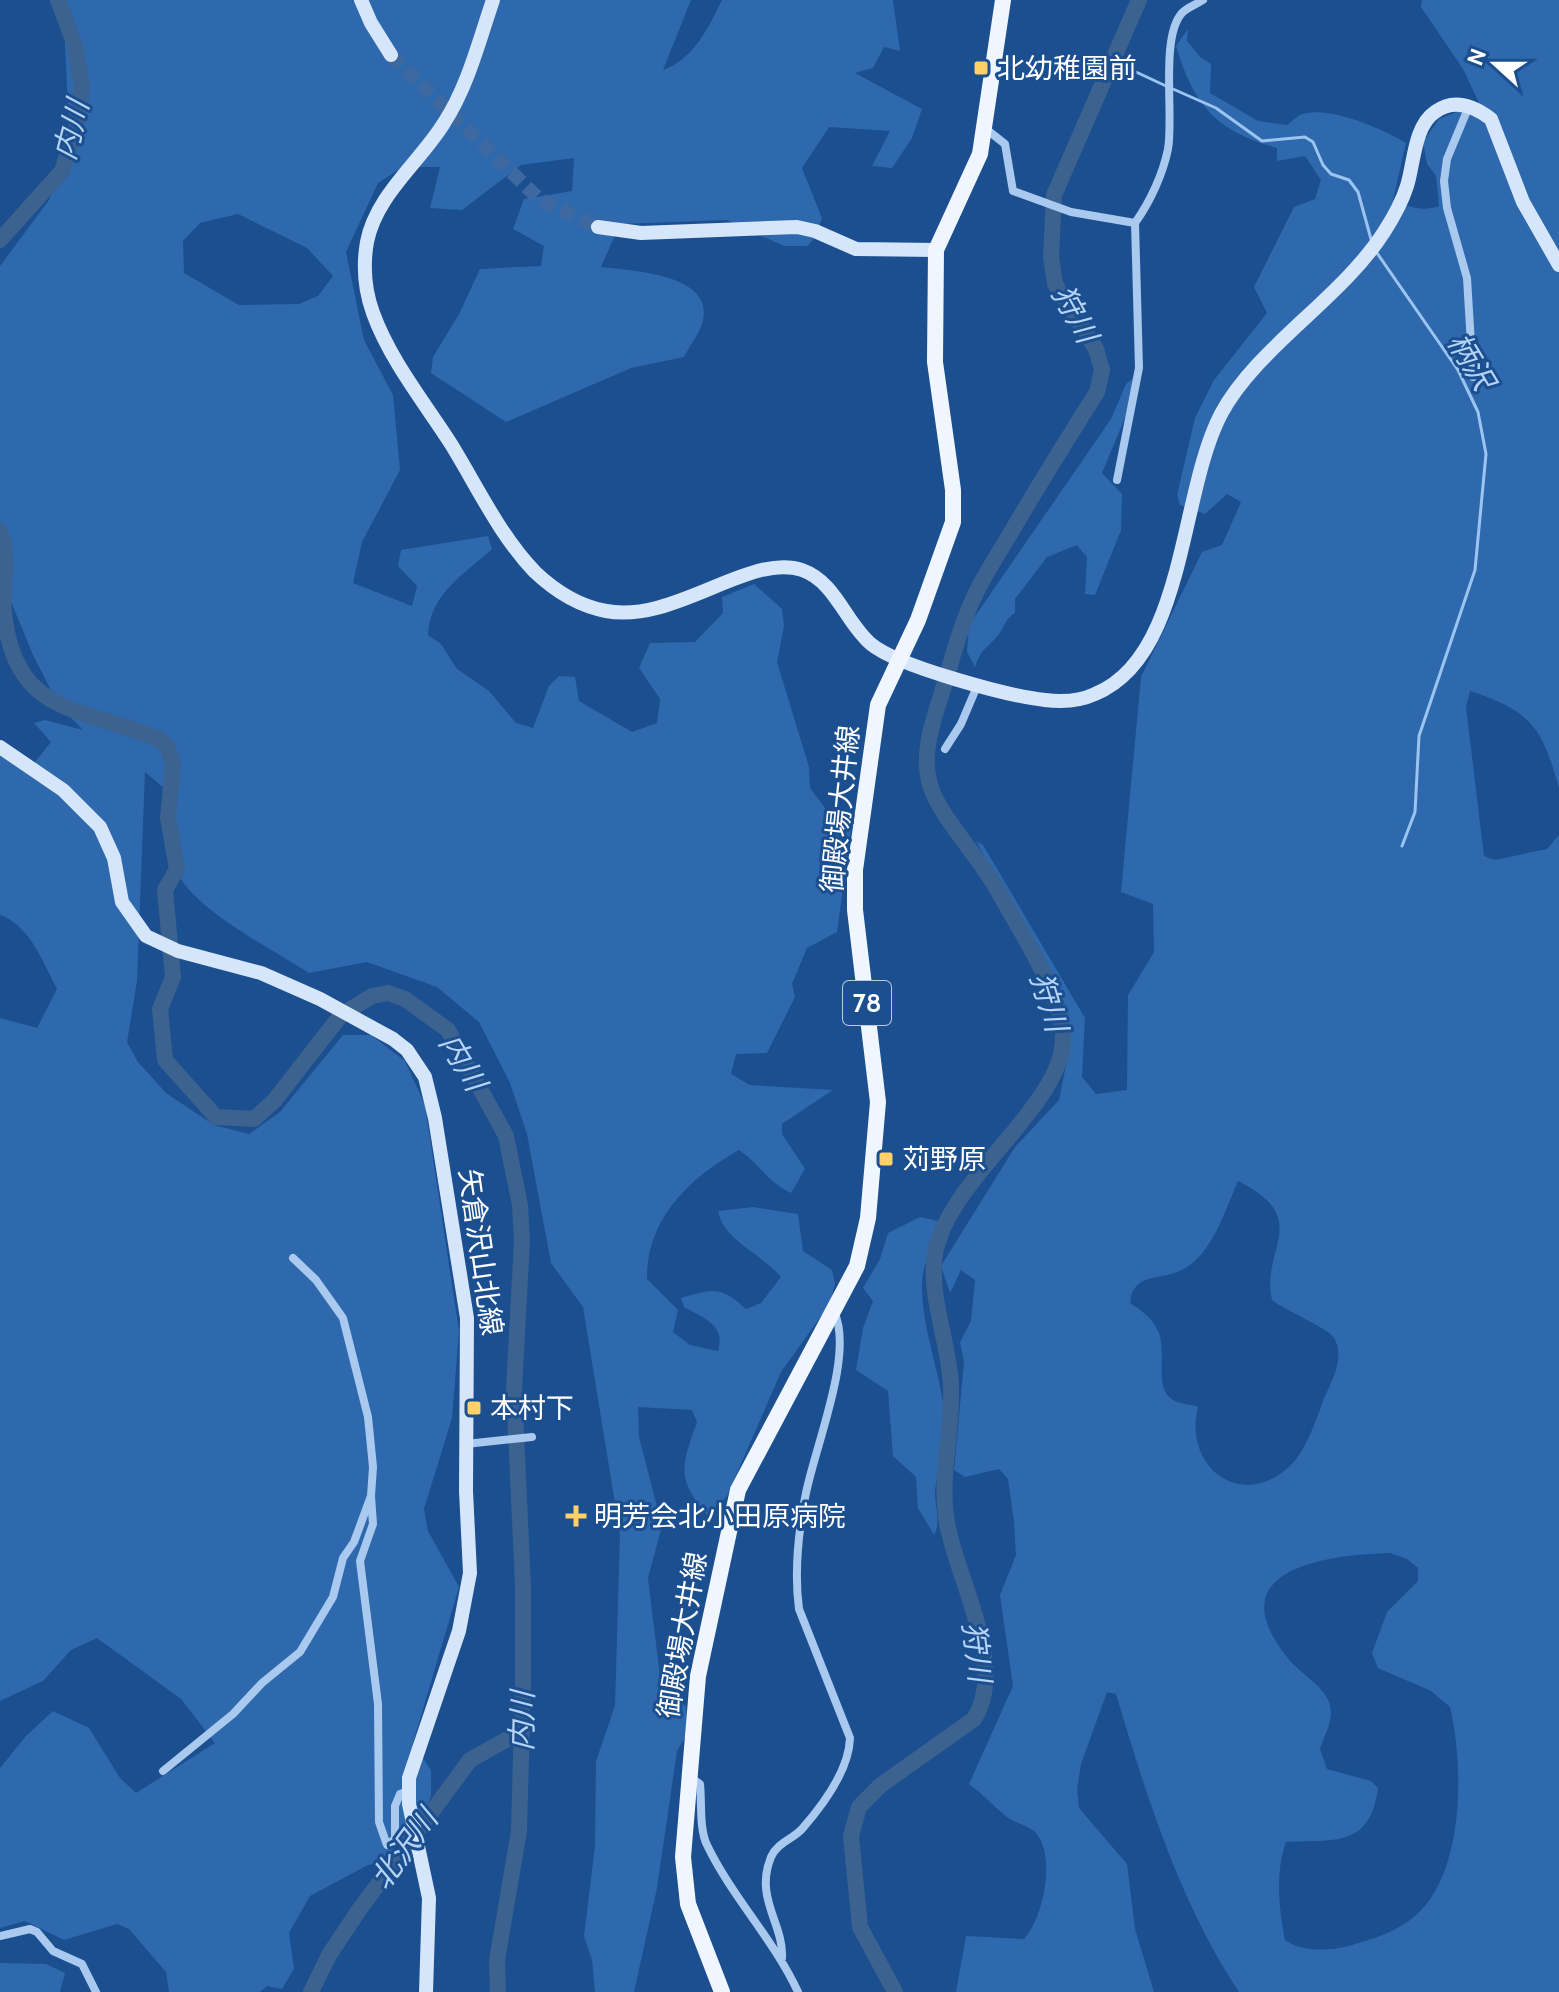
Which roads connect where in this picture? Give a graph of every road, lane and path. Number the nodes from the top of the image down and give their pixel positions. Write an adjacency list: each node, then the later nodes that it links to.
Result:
1 (361, 0): 5 (street)
2 (493, 0): 14 (street)
3 (1203, 0): 8 (street)
4 (1001, 4): 7 (main road, 御殿場大井線 / 78)
5 (391, 55)
6 (1469, 106): 11 (street); 12 (street); 15 (street)
7 (986, 129): 8 (street); 10 (main road, 御殿場大井線 / 78)
8 (1135, 223): 13 (street)
9 (598, 227): 10 (street)
10 (936, 250): 14 (main road, 御殿場大井線 / 78)
11 (1559, 265)
12 (1473, 377)
13 (1117, 480)
14 (906, 661): 15 (street); 19 (main road, 御殿場大井線 / 78)
15 (972, 682): 17 (street)
16 (0, 747): 21 (street, 矢倉沢山北線)
17 (945, 749)
18 (293, 1258): 22 (street)
19 (834, 1311): 24 (main road, 御殿場大井線 / 78); 27 (street)
20 (532, 1437): 21 (street)
21 (466, 1444): 25 (street, 矢倉沢山北線)
22 (371, 1496): 23 (street); 25 (street)
23 (163, 1771)
24 (686, 1776): 27 (street); 30 (main road, 御殿場大井線 / 78)
25 (408, 1798): 29 (street, 矢倉沢山北線)
26 (0, 1936): 28 (street)
27 (782, 1958): 31 (street)
28 (96, 1992)
29 (426, 1992)
30 (722, 1992)
31 (798, 1992)

